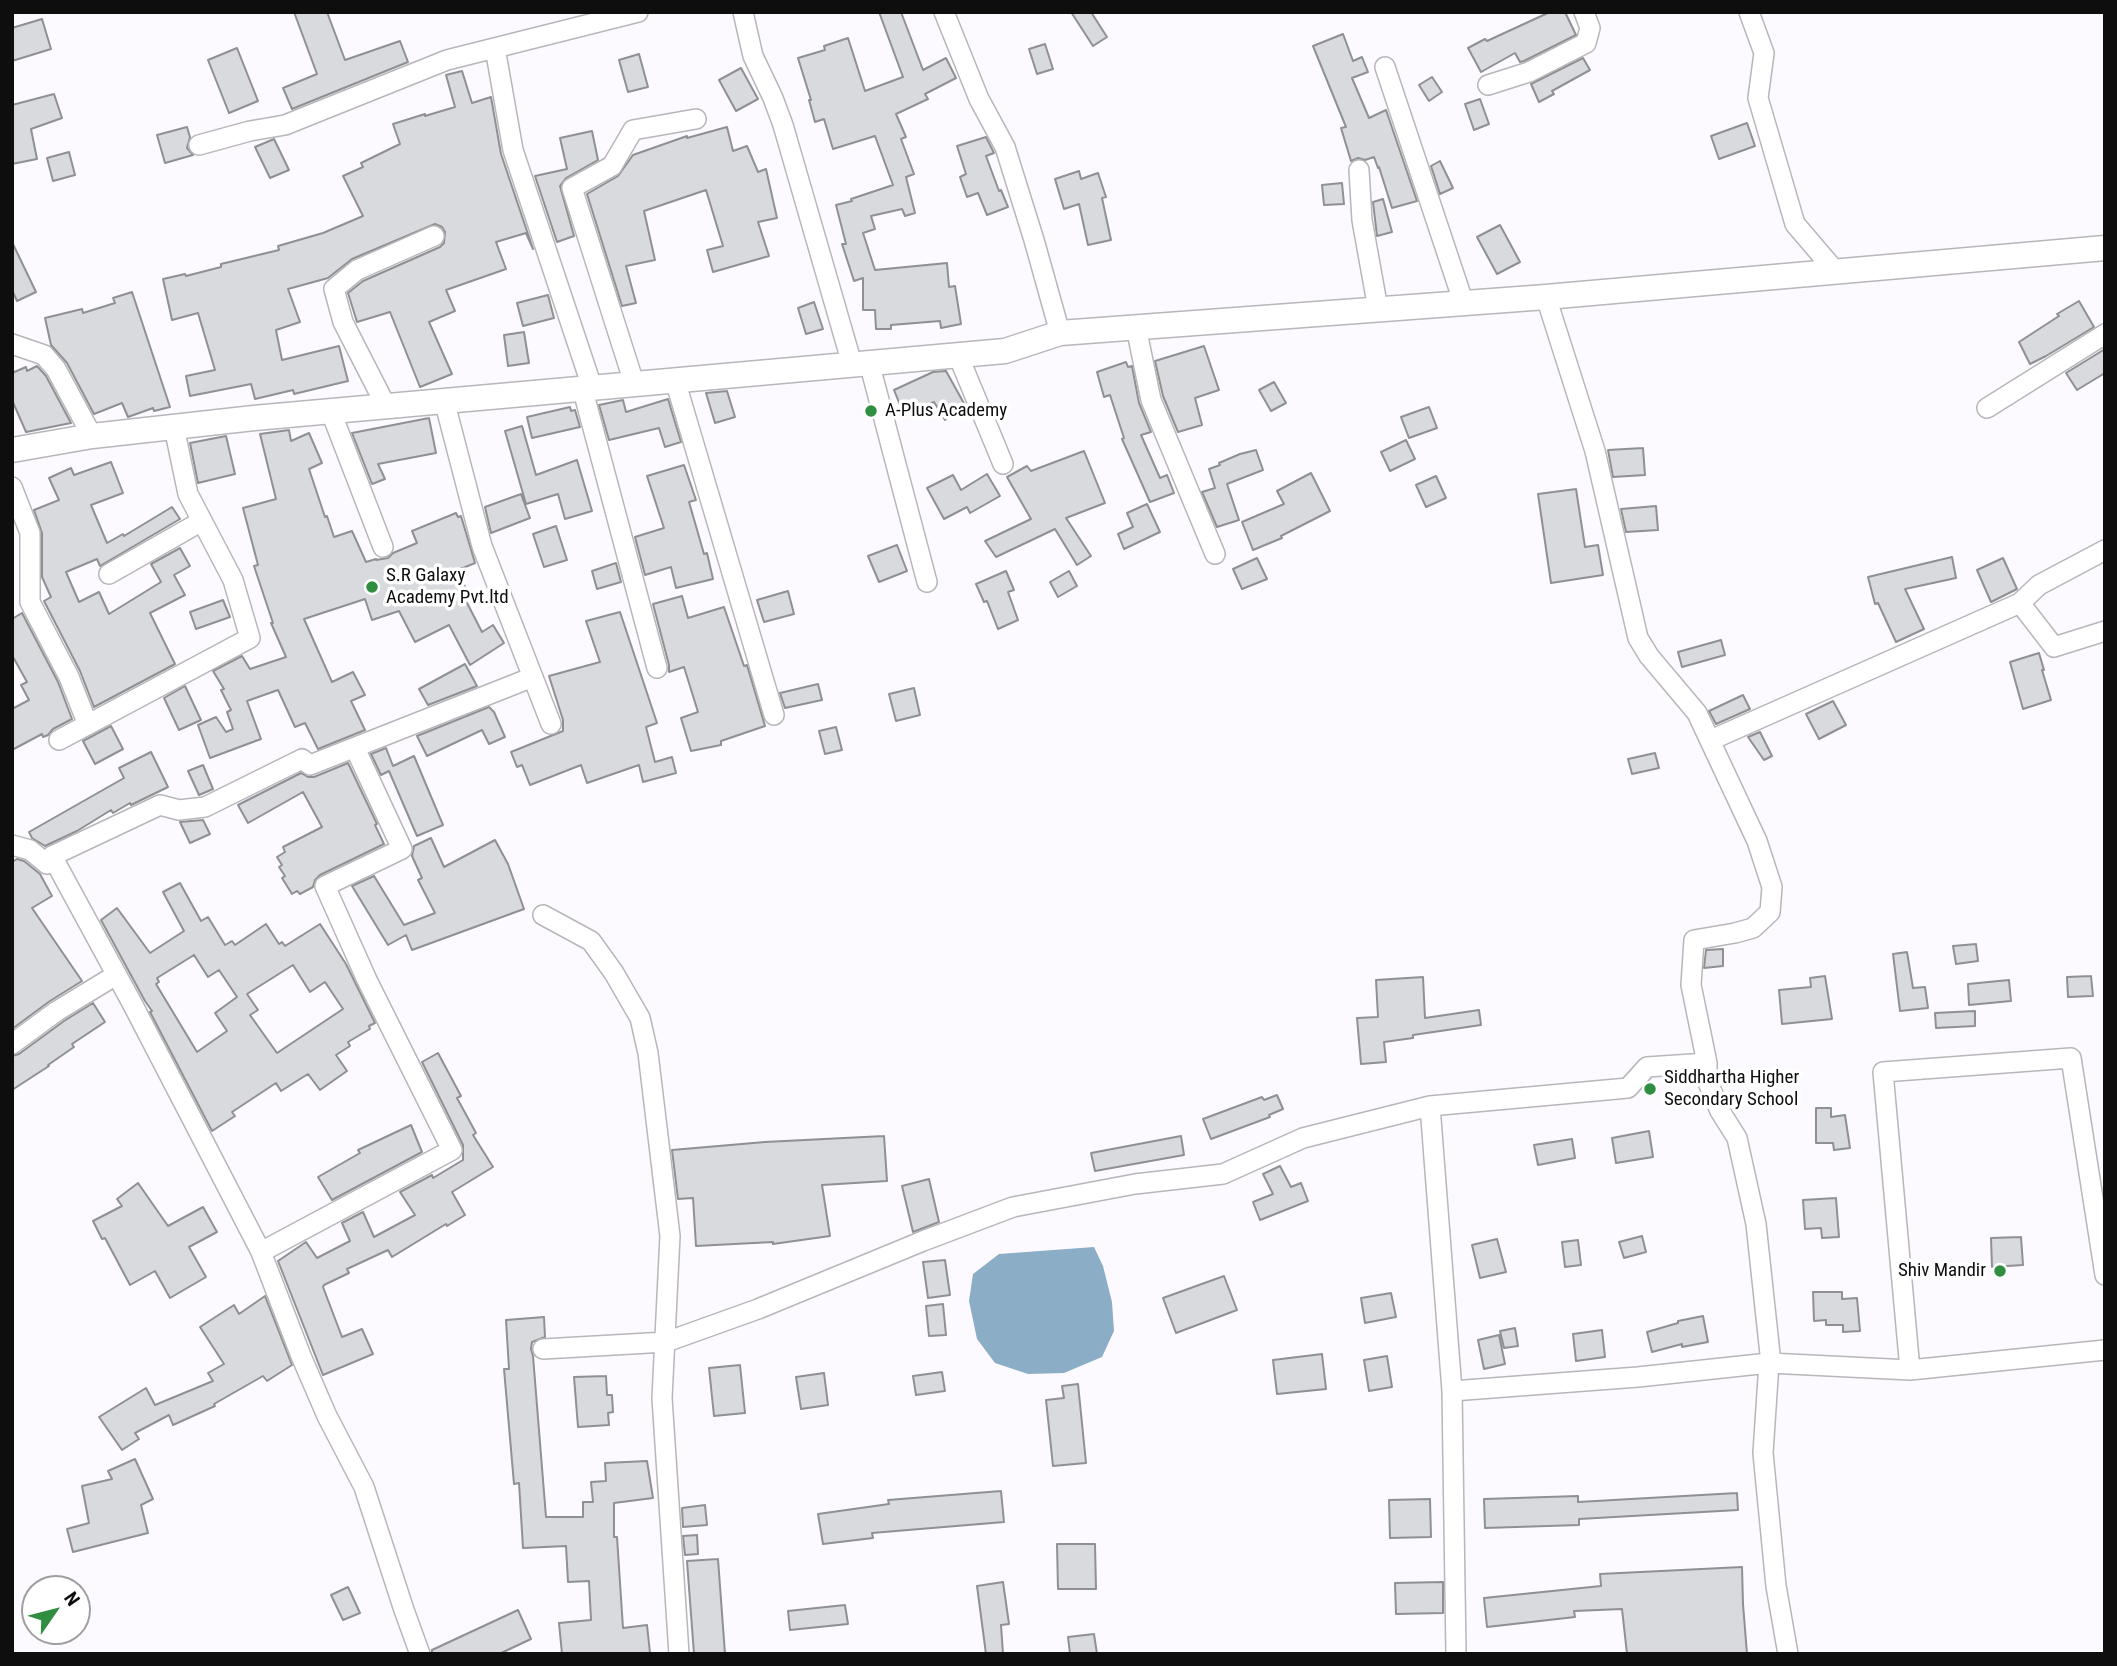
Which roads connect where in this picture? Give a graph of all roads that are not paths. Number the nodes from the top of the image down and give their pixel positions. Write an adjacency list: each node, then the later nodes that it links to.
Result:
1 (638, 12): 6 (street)
2 (743, 12): 23 (street)
3 (944, 12): 19 (street)
4 (1584, 12): 8 (street)
5 (1749, 12): 14 (street)
6 (495, 48): 10 (street); 26 (street)
7 (1385, 67): 16 (street)
8 (1488, 85)
9 (696, 119): 25 (street)
10 (199, 145)
11 (1359, 170): 17 (street)
12 (434, 236): 28 (street)
13 (2105, 248): 14 (street)
14 (1836, 272): 15 (street)
15 (1546, 297): 16 (street); 50 (street)
16 (1464, 304): 17 (street)
17 (1378, 309): 18 (street)
18 (1136, 327): 19 (street); 39 (street)
19 (1060, 333): 22 (street)
20 (2105, 334): 29 (street)
21 (12, 344): 32 (street)
22 (958, 355): 23 (street); 34 (street)
23 (860, 363): 24 (street); 41 (street)
24 (675, 380): 25 (street); 46 (street)
25 (634, 383): 26 (street)
26 (587, 387): 27 (street); 44 (street)
27 (444, 401): 28 (street); 45 (street)
28 (386, 406): 30 (street)
29 (1987, 408)
30 (331, 412): 31 (street); 37 (street)
31 (174, 427): 32 (street); 36 (street)
32 (92, 436): 33 (street)
33 (12, 450)
34 (1003, 464)
35 (12, 487): 48 (street)
36 (202, 521): 40 (street); 48 (street)
37 (383, 547)
38 (2105, 550): 42 (street)
39 (1215, 554)
40 (109, 574)
41 (927, 582)
42 (2020, 603): 43 (street); 50 (street)
43 (2105, 631)
44 (657, 668)
45 (533, 677): 47 (street); 51 (street)
46 (774, 715)
47 (551, 724)
48 (88, 725): 49 (street)
49 (59, 740)
50 (1710, 740): 57 (street)
51 (355, 748): 53 (street); 59 (street)
52 (12, 845): 53 (street)
53 (52, 856): 55 (street)
54 (543, 915): 61 (street)
55 (116, 975): 56 (street); 59 (street)
56 (12, 1044)
57 (1706, 1063): 58 (street); 64 (street)
58 (1430, 1107): 61 (street); 66 (street)
59 (261, 1252): 67 (street)
60 (2105, 1275): 65 (street)
61 (666, 1342): 62 (street); 68 (street)
62 (544, 1349)
63 (2105, 1350): 65 (street)
64 (1769, 1363): 65 (street); 66 (street); 70 (street)
65 (1910, 1370)
66 (1452, 1391): 69 (street)
67 (420, 1654)
68 (679, 1654)
69 (1456, 1654)
70 (1788, 1654)

